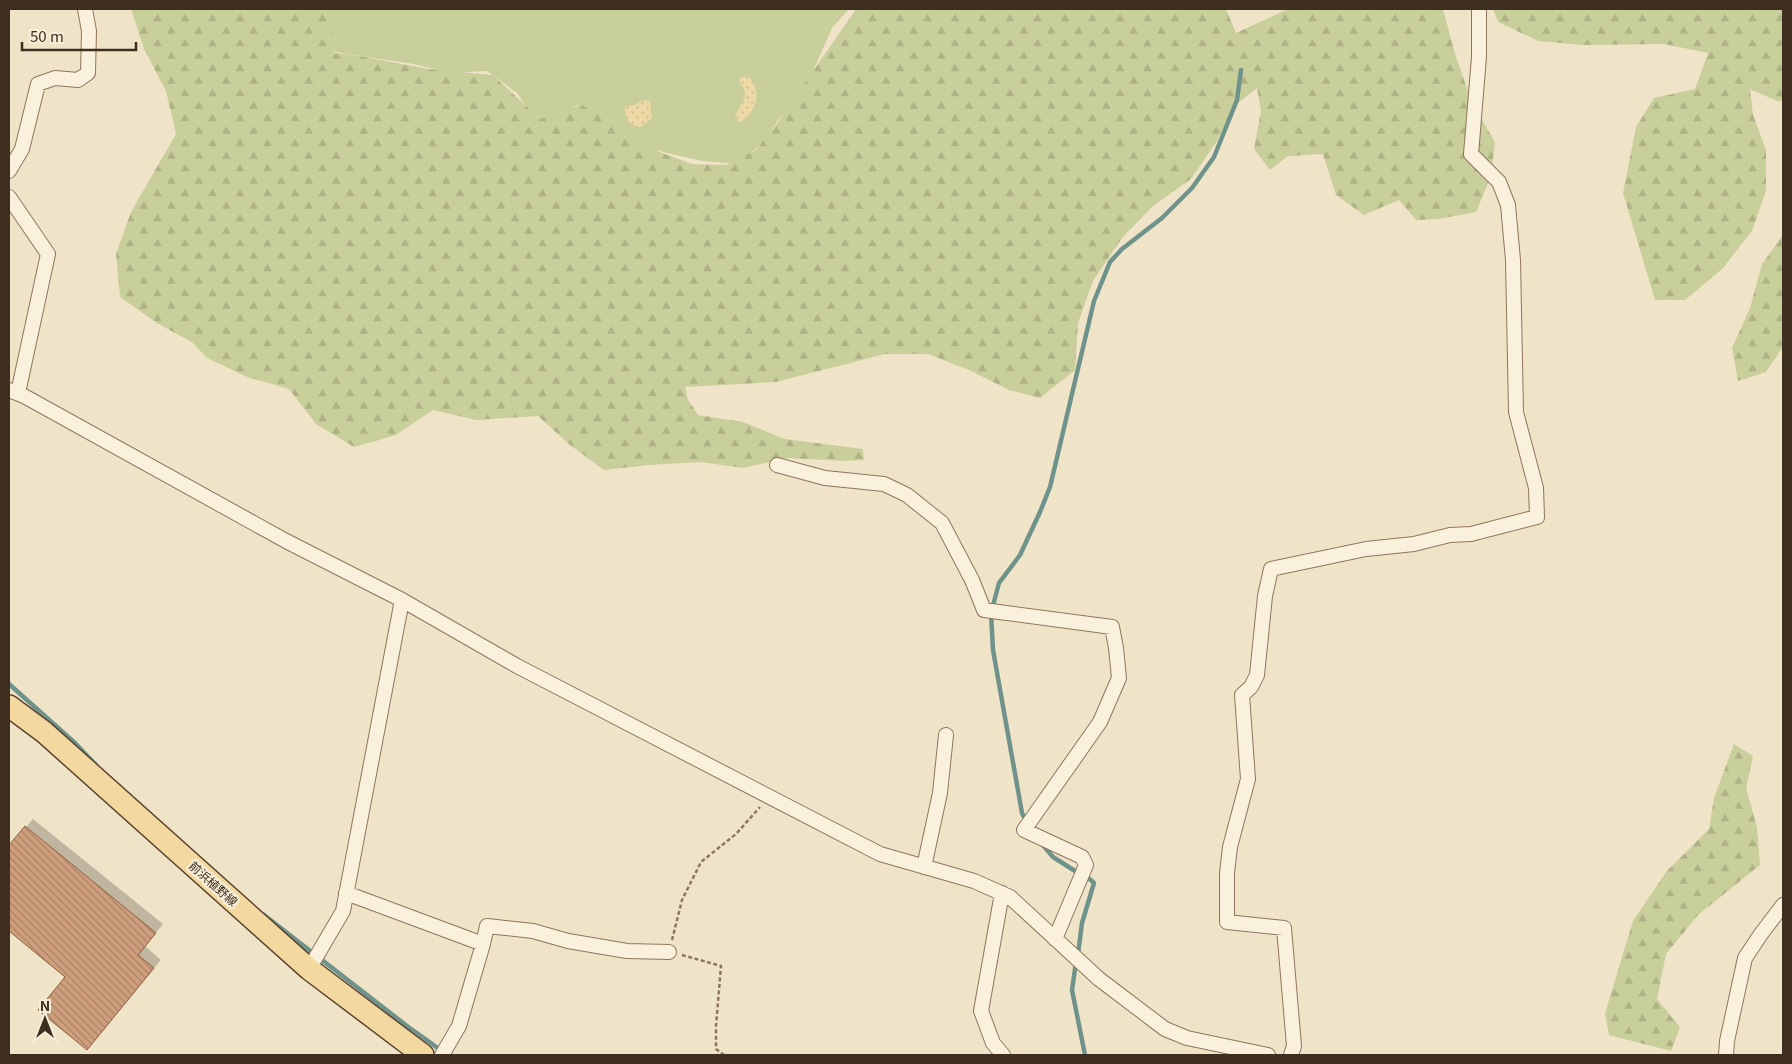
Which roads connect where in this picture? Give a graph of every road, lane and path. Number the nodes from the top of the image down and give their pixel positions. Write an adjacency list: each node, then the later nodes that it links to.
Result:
1 (85, 9): 3 (street)
2 (1480, 9): 24 (street)
3 (9, 169)
4 (9, 198): 5 (street)
5 (13, 392): 7 (street)
6 (777, 465): 15 (street)
7 (402, 600): 10 (street); 12 (street)
8 (9, 706): 18 (main road, 前浜植野線)
9 (946, 735): 11 (street)
10 (770, 797): 11 (street); 17 (path)
11 (924, 867): 13 (street)
12 (346, 893): 16 (street); 18 (street)
13 (1002, 893): 15 (street); 22 (street)
14 (1783, 905): 25 (street)
15 (1055, 939): 23 (street)
16 (483, 944): 17 (street); 20 (street)
17 (669, 952): 21 (path)
18 (309, 969): 19 (main road, 前浜植野線)
19 (423, 1055)
20 (442, 1055)
21 (724, 1055)
22 (1003, 1055)
23 (1268, 1055)
24 (1291, 1055)
25 (1726, 1055)

